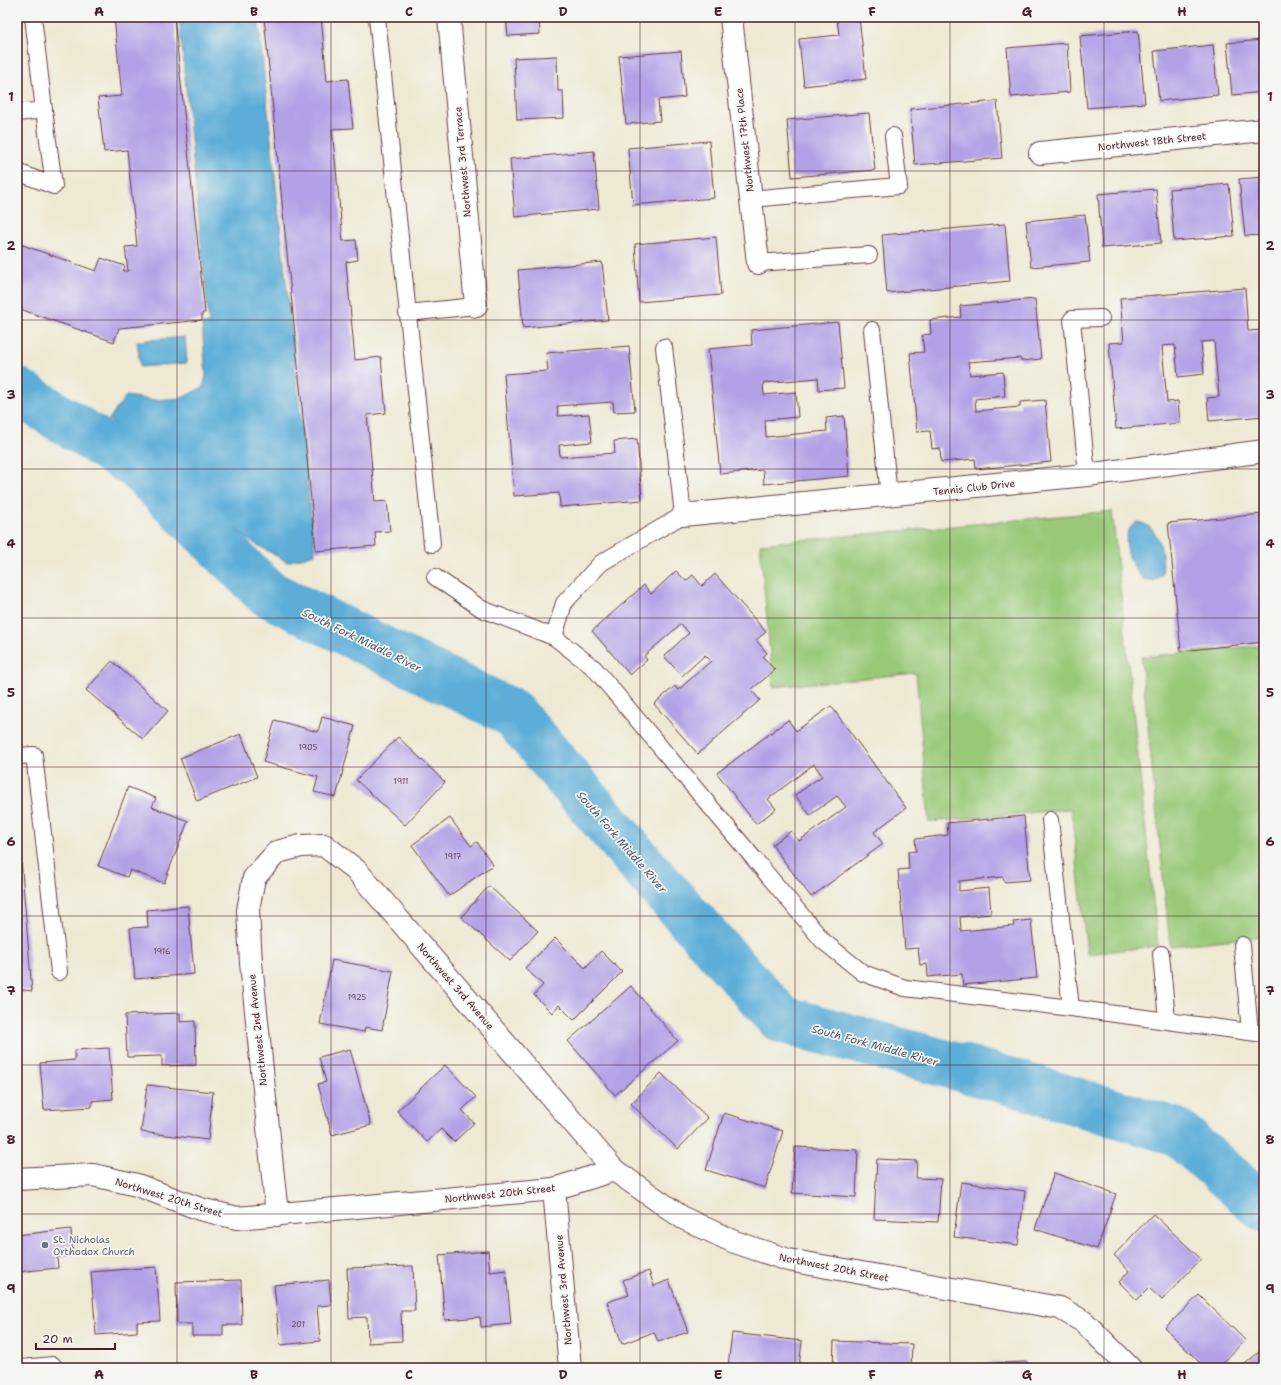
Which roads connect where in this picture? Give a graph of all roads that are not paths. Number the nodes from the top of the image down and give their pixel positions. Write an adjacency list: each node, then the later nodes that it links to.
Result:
1 (33, 17): 5 (lane)
2 (377, 17): 15 (lane)
3 (449, 17): 14 (street, Northwest 3rd Terrace)
4 (731, 17): 11 (street, Northwest 17th Place)
5 (44, 110): 6 (lane); 10 (lane)
6 (17, 113)
7 (1264, 130): 9 (street, Northwest 18th Street)
8 (894, 136): 11 (lane)
9 (1040, 153)
10 (17, 172)
11 (750, 199): 13 (street, Northwest 17th Place)
12 (869, 255): 13 (lane)
13 (758, 263)
14 (476, 306): 15 (lane)
15 (407, 313): 23 (lane)
16 (1101, 318): 20 (lane)
17 (872, 330): 21 (lane)
18 (664, 347): 22 (lane)
19 (1264, 452): 20 (street, Tennis Club Drive)
20 (1087, 475): 21 (street, Tennis Club Drive)
21 (889, 496): 22 (street, Tennis Club Drive)
22 (682, 515): 25 (lane)
23 (432, 544)
24 (435, 577): 25 (lane)
25 (554, 637): 32 (lane)
26 (17, 756): 31 (lane)
27 (1050, 820): 32 (lane)
28 (277, 852): 35 (street, Northwest 3rd Avenue); 38 (street, Northwest 2nd Avenue)
29 (1242, 945): 34 (lane)
30 (1161, 954): 33 (lane)
31 (59, 972)
32 (1071, 1008): 33 (lane)
33 (1167, 1020): 34 (lane)
34 (1257, 1033)
35 (614, 1170): 37 (street, Northwest 20th Street); 42 (street, Northwest 20th Street)
36 (17, 1179): 38 (street, Northwest 20th Street)
37 (554, 1189): 38 (street, Northwest 20th Street); 41 (street, Northwest 3rd Avenue)
38 (277, 1216)
39 (53, 1365): 40 (lane)
40 (22, 1368)
41 (570, 1368)
42 (1130, 1368)

